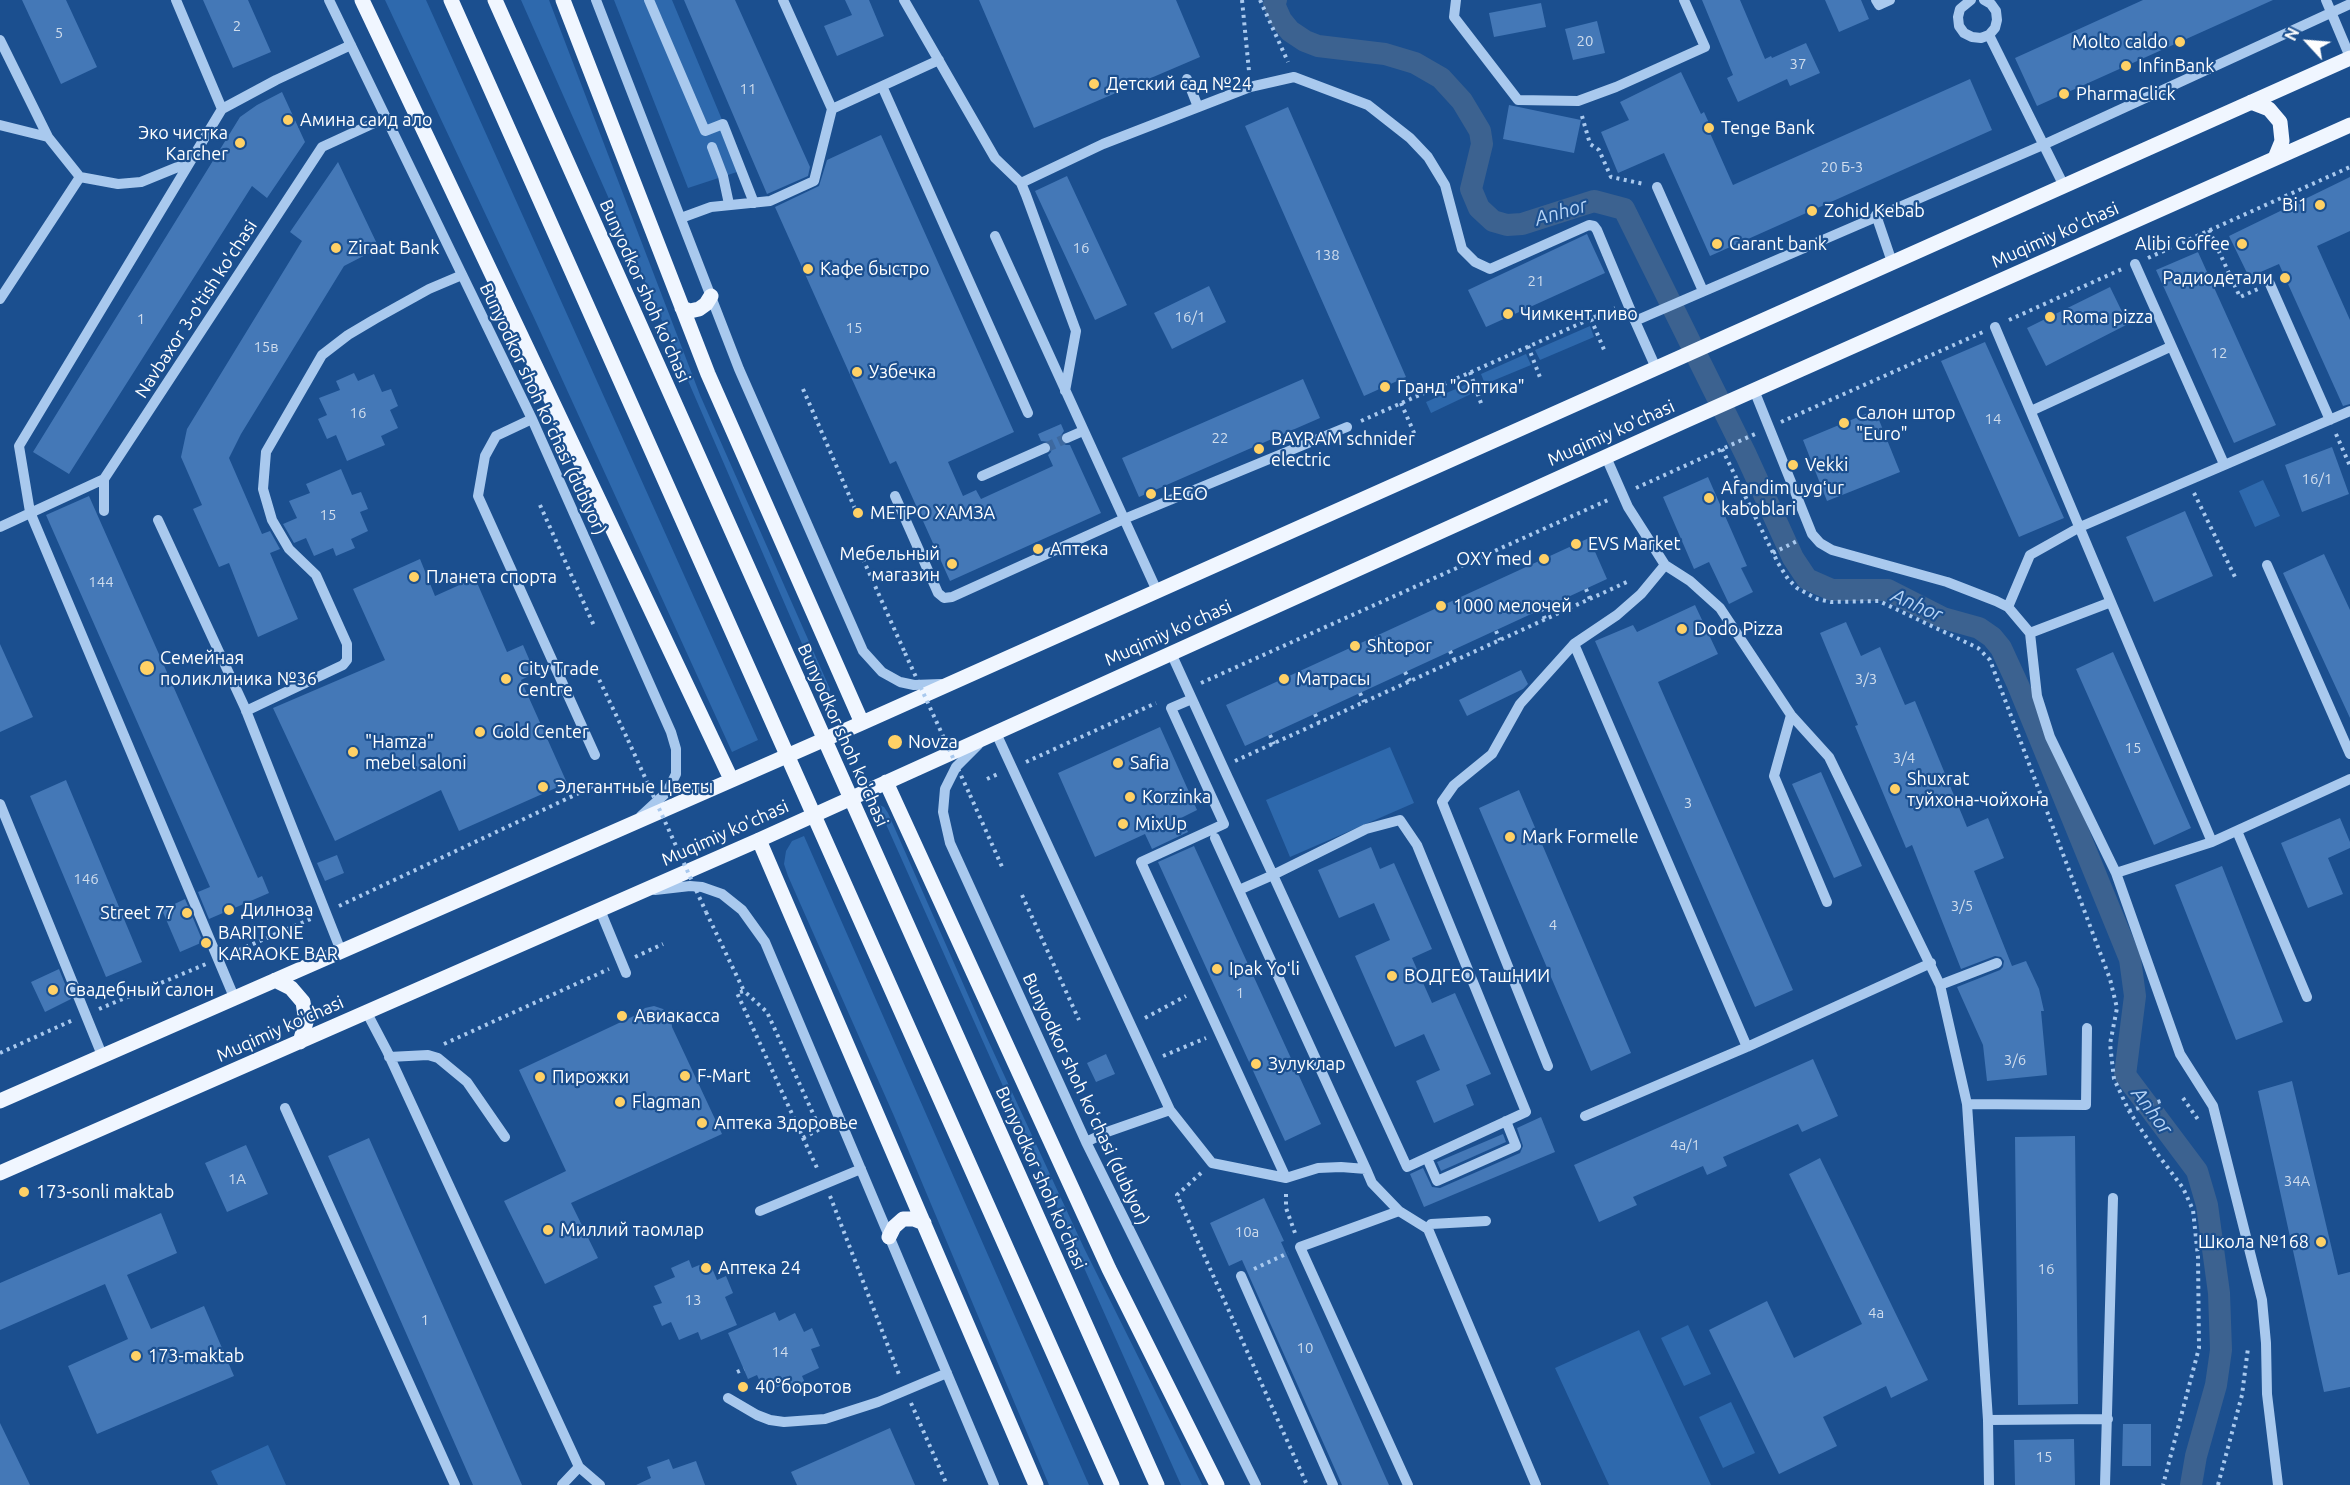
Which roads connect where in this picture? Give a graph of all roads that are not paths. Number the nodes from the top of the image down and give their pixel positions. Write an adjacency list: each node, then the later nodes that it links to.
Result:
1 (176, 0): 29 (street)
2 (329, 0): 22 (street, Bunyodkor shoh koʻchasi (dublyor))
3 (362, 0): 98 (main road)
4 (451, 0): 159 (main road, bridge)
5 (495, 0): 160 (main road, Bunyodkor shoh ko'chasi, bridge)
6 (563, 0): 55 (main road)
7 (596, 0): 46 (street)
8 (649, 0): 43 (street)
9 (783, 0): 30 (street)
10 (904, 0): 24 (street)
11 (1456, 0): 12 (street)
12 (1684, 0)
13 (1876, 0): 14 (street)
14 (1890, 0)
15 (1984, 0): 20 (street)
16 (2326, 0): 19 (street)
17 (1967, 1): 20 (street)
18 (2350, 4): 19 (street)
19 (2331, 12): 23 (street); 35 (street)
20 (1989, 35): 35 (street)
21 (0, 40): 34 (street)
22 (351, 45): 29 (street); 31 (street, Bunyodkor shoh koʻchasi (dublyor))
23 (2350, 58): 27 (main road)
24 (939, 60): 26 (street); 40 (street)
25 (1187, 79): 28 (street)
26 (882, 86): 30 (street); 64 (street)
27 (2251, 102): 37 (main road); 41 (main road)
28 (1198, 107): 40 (street); 56 (street)
29 (222, 109): 38 (street)
30 (832, 109): 43 (street)
31 (385, 118): 50 (street, Bunyodkor shoh koʻchasi (dublyor)); 74 (street, Navbaxor 3-o'tish ko'chasi)
32 (0, 125): 34 (street)
33 (2350, 125): 37 (main road, Muqimiy ko'chasi)
34 (48, 137): 39 (street)
35 (2043, 145): 41 (street); 45 (street)
36 (712, 147): 44 (street)
37 (2276, 158): 61 (main road, Muqimiy ko'chasi)
38 (190, 162): 39 (street); 77 (street)
39 (80, 177): 54 (street)
40 (1021, 183): 60 (street)
41 (2064, 186): 48 (main road)
42 (1657, 187): 52 (street)
43 (754, 202): 44 (street)
44 (729, 204): 46 (street)
45 (1876, 215): 48 (street); 52 (street)
46 (681, 218): 53 (street)
47 (995, 236): 60 (street)
48 (1892, 262): 59 (main road)
49 (2134, 264): 58 (street)
50 (462, 275): 65 (street, Bunyodkor shoh koʻchasi (dublyor)); 92 (street)
51 (2270, 284): 66 (street)
52 (1700, 292): 56 (street)
53 (711, 296): 55 (main road); 90 (street)
54 (0, 299)
55 (682, 308): 94 (main road)
56 (1638, 320): 59 (street)
57 (1995, 327): 62 (street)
58 (2170, 347): 62 (street); 72 (street)
59 (1658, 367): 84 (main road)
60 (1065, 391): 68 (street)
61 (1748, 393): 71 (main road, Muqimiy ko'chasi); 86 (street)
62 (2031, 411): 81 (street)
63 (2350, 411): 66 (street)
64 (1028, 413)
65 (532, 419): 97 (street); 102 (street, Bunyodkor shoh koʻchasi (dublyor))
66 (2330, 420): 72 (street)
67 (1347, 427): 78 (street)
68 (1083, 431): 69 (street); 78 (street)
69 (1067, 438)
70 (1045, 448): 73 (street)
71 (1606, 456): 82 (street); 89 (main road, Muqimiy ko'chasi)
72 (2224, 464): 81 (street)
73 (982, 476)
74 (104, 479): 76 (street); 77 (street)
75 (895, 496): 78 (street)
76 (104, 511)
77 (30, 512): 80 (street); 119 (street)
78 (1124, 519): 84 (street)
79 (158, 520): 92 (street)
80 (0, 527)
81 (2080, 527): 85 (street); 86 (street)
82 (1665, 565): 88 (street); 93 (street)
83 (2267, 565): 96 (street)
84 (1156, 591): 90 (main road)
85 (2111, 602): 87 (street); 106 (street)
86 (2008, 607): 87 (street)
87 (2030, 633): 107 (street)
88 (1574, 644): 124 (street); 127 (street)
89 (1171, 653): 91 (street); 95 (main road, Muqimiy ko'chasi)
90 (953, 681): 94 (main road)
91 (1190, 694): 108 (street); 140 (street)
92 (246, 711): 113 (street)
93 (1791, 715): 111 (street); 114 (street)
94 (862, 723): 98 (main road)
95 (996, 733): 100 (main road, Muqimiy ko'chasi); 131 (street); 135 (street, Bunyodkor shoh koʻchasi (dublyor))
96 (2350, 754)
97 (595, 755)
98 (732, 779): 102 (main road)
99 (2350, 779): 103 (street)
100 (886, 782): 105 (main road, Muqimiy ko'chasi); 161 (main road)
101 (0, 804): 125 (street)
102 (627, 825): 113 (main road)
103 (2237, 831): 106 (street); 120 (street)
104 (1215, 838): 109 (street)
105 (759, 840): 110 (main road, Muqimiy ko'chasi); 145 (main road)
106 (2212, 842): 107 (street)
107 (2116, 873): 168 (street)
108 (1273, 875): 109 (street); 133 (street); 136 (street)
109 (1239, 890): 138 (street)
110 (632, 896): 112 (main road, Muqimiy ko'chasi); 137 (street)
111 (1827, 902)
112 (600, 910): 116 (street); 121 (main road, Muqimiy ko'chasi)
113 (340, 951): 117 (main road)
114 (1931, 963): 118 (street); 124 (street)
115 (1997, 963): 118 (street)
116 (624, 968)
117 (275, 980): 119 (main road); 123 (main road)
118 (1940, 985): 129 (street)
119 (234, 997): 125 (main road)
120 (2307, 997)
121 (366, 1013): 123 (main road, Muqimiy ko'chasi); 126 (street)
122 (2087, 1028): 129 (street)
123 (300, 1042): 139 (main road, Muqimiy ko'chasi)
124 (1747, 1047): 132 (street)
125 (102, 1055): 128 (main road)
126 (389, 1057): 134 (street); 153 (street)
127 (1548, 1066)
128 (0, 1101)
129 (1966, 1104): 152 (street)
130 (285, 1108): 154 (street)
131 (1170, 1110): 135 (street); 140 (street)
132 (1585, 1116)
133 (1506, 1121): 136 (street); 136 (street)
134 (505, 1137)
135 (1086, 1142): 162 (street, Bunyodkor shoh koʻchasi (dublyor))
136 (1427, 1158)
137 (861, 1169): 142 (street); 147 (street)
138 (1366, 1169): 140 (street); 143 (street)
139 (0, 1173)
140 (1286, 1178)
141 (2113, 1198): 151 (street)
142 (760, 1211)
143 (1399, 1211): 146 (street); 164 (street)
144 (1486, 1221): 146 (street)
145 (924, 1223): 147 (main road); 158 (main road)
146 (1428, 1229): 165 (street)
147 (889, 1237): 149 (street)
148 (1241, 1276): 163 (street)
149 (947, 1373): 150 (street); 157 (street)
150 (728, 1398)
151 (2108, 1419): 152 (street); 167 (street)
152 (1988, 1420): 166 (street)
153 (579, 1467): 155 (street); 156 (street)
154 (455, 1485)
155 (562, 1485)
156 (600, 1485)
157 (994, 1485)
158 (1036, 1485)
159 (1112, 1485)
160 (1157, 1485)
161 (1217, 1485)
162 (1256, 1485)
163 (1333, 1485)
164 (1408, 1485)
165 (1536, 1485)
166 (1989, 1485)
167 (2105, 1485)
168 (2278, 1485)

